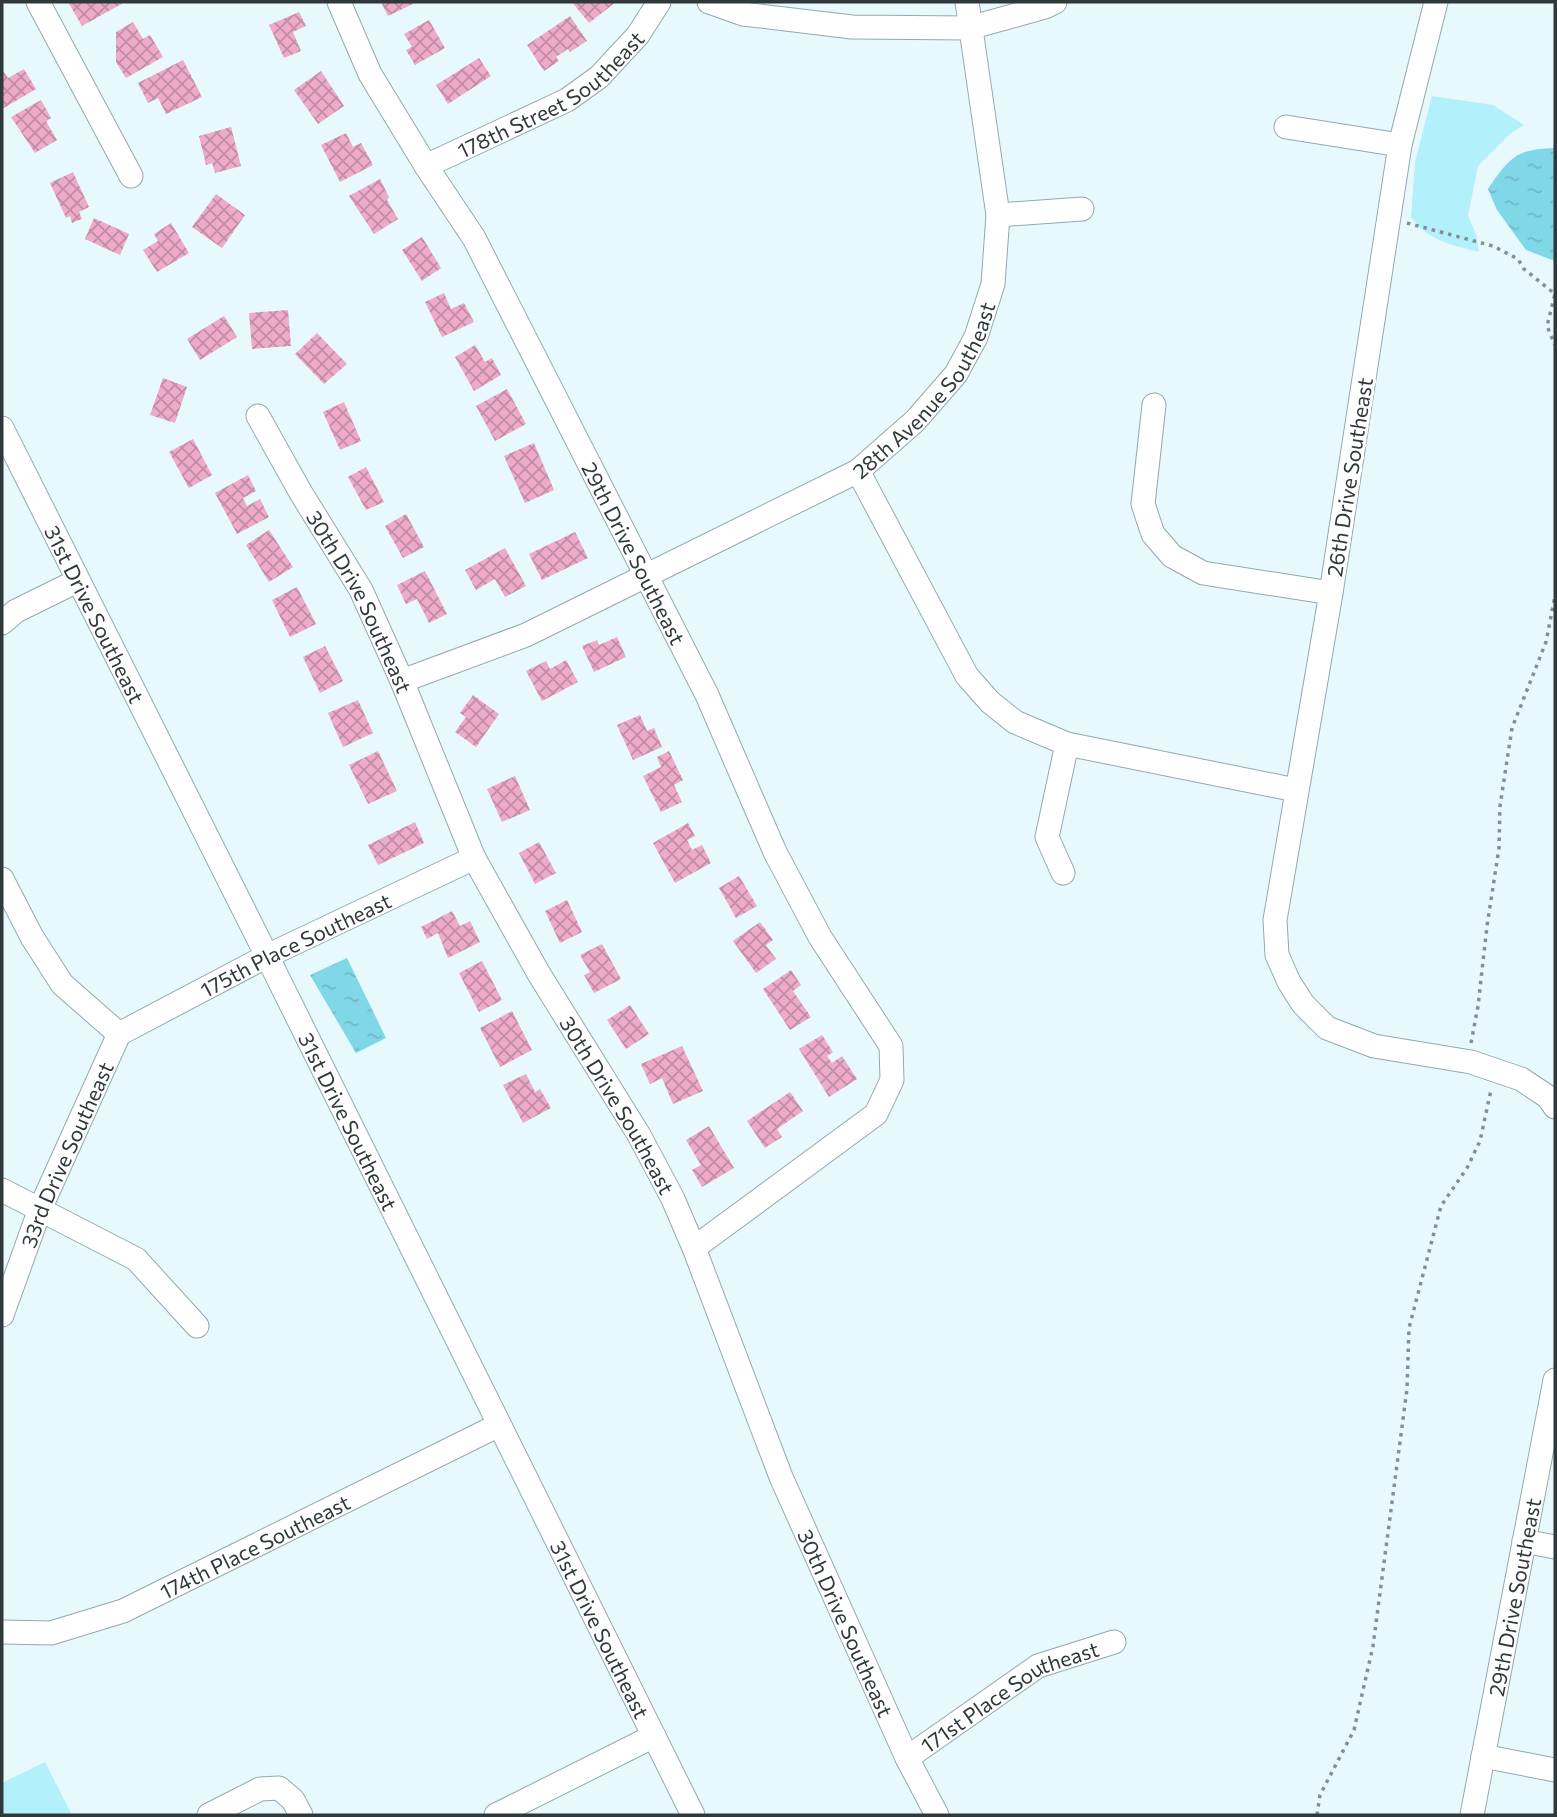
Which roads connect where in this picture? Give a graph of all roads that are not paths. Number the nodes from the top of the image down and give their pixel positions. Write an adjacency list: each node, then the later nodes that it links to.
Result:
1 (38, 2): 12 (street)
2 (339, 2): 11 (street, 29th Drive Southeast)
3 (659, 2): 11 (street, 178th Street Southeast)
4 (709, 2): 8 (street)
5 (967, 2): 8 (street, 28th Avenue Southeast)
6 (1055, 2): 8 (street)
7 (1436, 2): 10 (street, 26th Drive Southeast)
8 (970, 28): 14 (street, 28th Avenue Southeast)
9 (1286, 127): 10 (street)
10 (1400, 145): 21 (street, 26th Drive Southeast)
11 (426, 166): 19 (street, 29th Drive Southeast)
12 (131, 176)
13 (1082, 209): 14 (street)
14 (998, 215): 18 (street, 28th Avenue Southeast)
15 (1154, 405): 21 (street)
16 (258, 416): 23 (street, 30th Drive Southeast)
17 (2, 428): 20 (street, 31st Drive Southeast)
18 (858, 471): 19 (street); 24 (street, 28th Avenue Southeast)
19 (646, 575): 23 (street); 34 (street, 29th Drive Southeast)
20 (77, 581): 22 (street); 29 (street, 31st Drive Southeast)
21 (1331, 593): 25 (street, 26th Drive Southeast)
22 (2, 623)
23 (402, 681): 26 (street, 30th Drive Southeast)
24 (1067, 744): 25 (street, 28th Avenue Southeast); 27 (street)
25 (1296, 790): 31 (street, 26th Drive Southeast)
26 (474, 858): 29 (street, 175th Place Southeast); 34 (street, 30th Drive Southeast)
27 (1063, 873)
28 (2, 879): 30 (street)
29 (267, 956): 30 (street, 175th Place Southeast); 38 (street, 31st Drive Southeast)
30 (119, 1034): 33 (street, 33rd Drive Southeast)
31 (1555, 1107)
32 (2, 1190): 33 (street)
33 (40, 1209): 35 (street, 33rd Drive Southeast); 36 (street)
34 (694, 1248): 45 (street, 30th Drive Southeast)
35 (2, 1315)
36 (197, 1326)
37 (1555, 1380): 39 (street, 29th Drive Southeast)
38 (499, 1425): 41 (street, 174th Place Southeast); 43 (street, 31st Drive Southeast)
39 (1524, 1541): 40 (street); 44 (street, 29th Drive Southeast)
40 (1555, 1547)
41 (2, 1632)
42 (1114, 1642): 45 (street, 171st Place Southeast)
43 (654, 1736): 49 (street); 50 (street, 31st Drive Southeast)
44 (1483, 1756): 46 (street); 52 (street, 29th Drive Southeast)
45 (907, 1758): 51 (street, 30th Drive Southeast)
46 (1555, 1770)
47 (209, 1815): 48 (street)
48 (301, 1815)
49 (496, 1815)
50 (693, 1815)
51 (937, 1815)
52 (1472, 1815)

